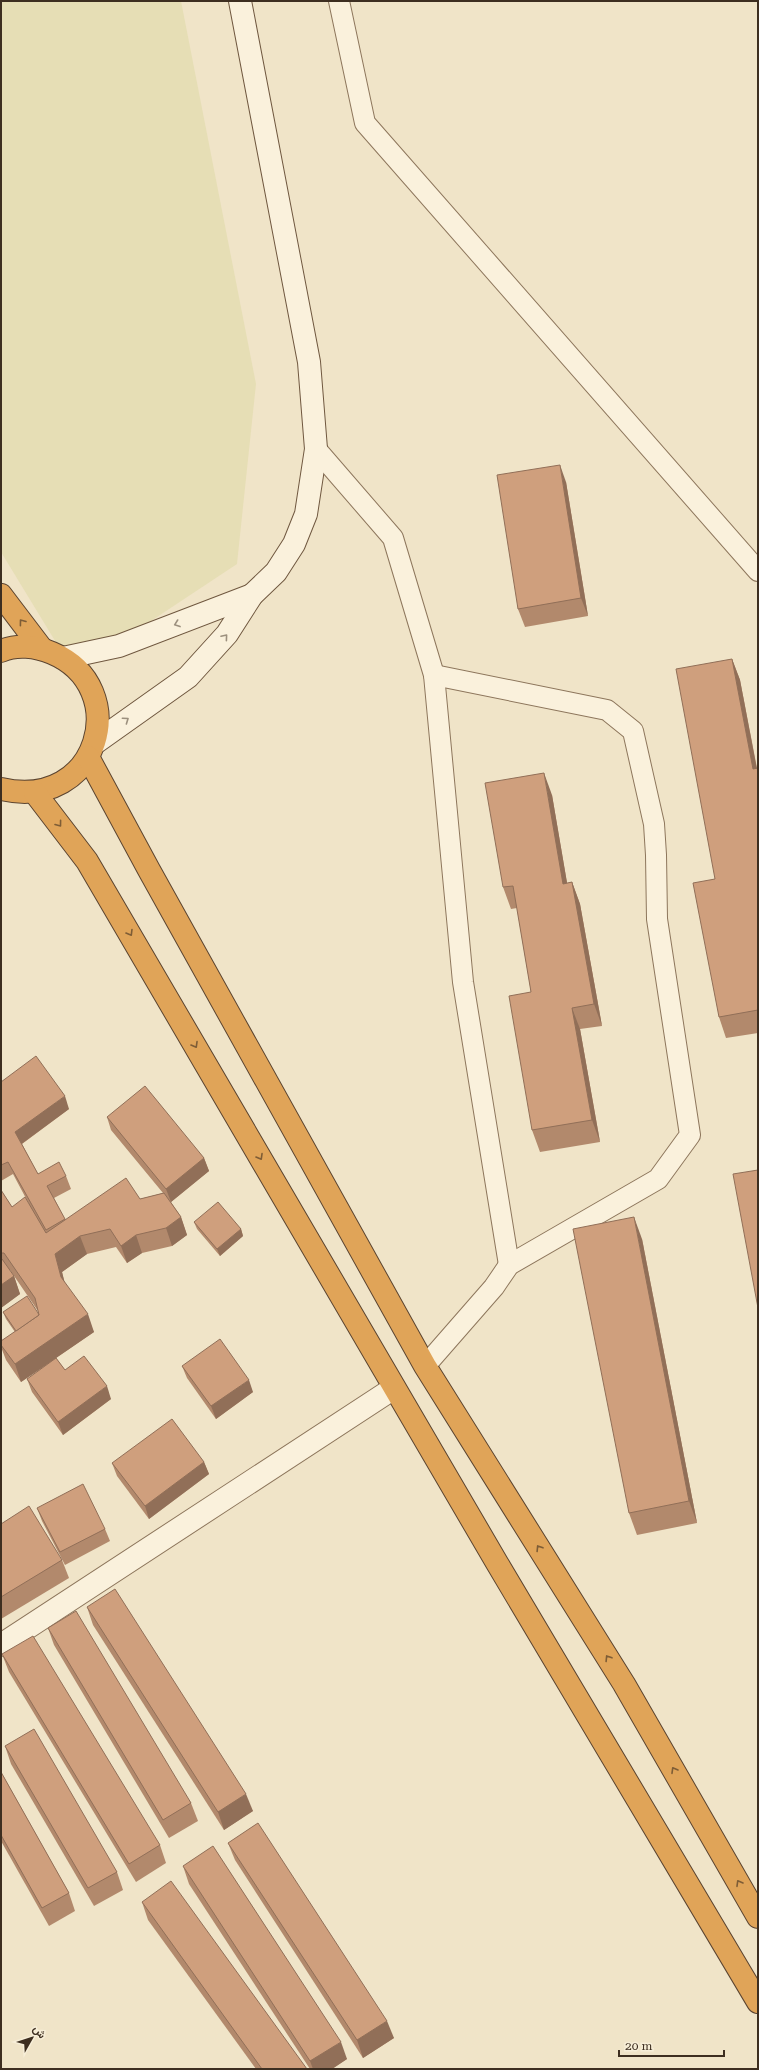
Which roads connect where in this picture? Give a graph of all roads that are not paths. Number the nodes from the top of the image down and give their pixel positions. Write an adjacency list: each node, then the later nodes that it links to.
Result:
1 (240, 1): 3 (main road)
2 (339, 1): 4 (lane)
3 (316, 449): 6 (main road); 10 (lane)
4 (758, 571)
5 (1, 595): 7 (highway, one-way to 5)
6 (252, 595): 9 (main road, one-way to 9); 11 (main road, one-way to 6)
7 (42, 649): 8 (highway); 9 (highway)
8 (1, 651)
9 (63, 658): 11 (highway)
10 (434, 675): 14 (lane); 14 (lane)
11 (91, 750): 13 (highway); 15 (highway)
12 (1, 789): 13 (highway)
13 (35, 793): 16 (highway, one-way to 16)
14 (509, 1265): 15 (lane)
15 (425, 1366): 18 (highway, one-way to 15)
16 (394, 1388): 17 (main road); 19 (highway)
17 (1, 1645)
18 (758, 1917)
19 (758, 2002)

